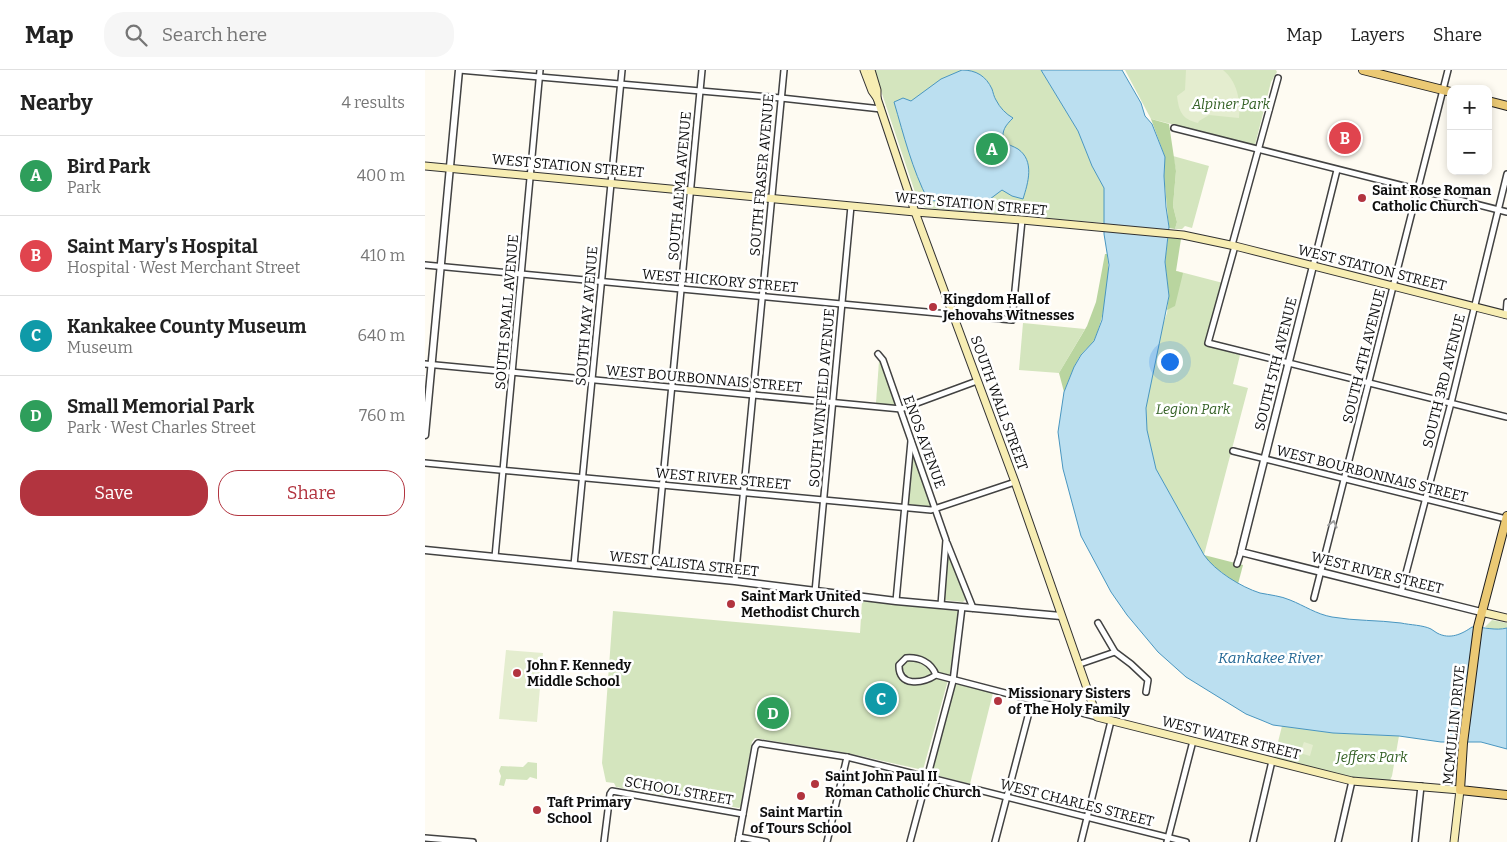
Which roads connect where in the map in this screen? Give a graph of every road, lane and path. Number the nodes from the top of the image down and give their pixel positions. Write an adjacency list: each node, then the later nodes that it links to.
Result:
1 (459, 70): 10 (street); 24 (street)
2 (540, 70): 10 (street, SOUTH SMALL AVENUE)
3 (622, 70): 12 (street, SOUTH MAY AVENUE)
4 (702, 70): 15 (street, SOUTH ALMA AVENUE)
5 (784, 70): 16 (street, SOUTH FRASER AVENUE)
6 (864, 70): 17 (main road, SOUTH WALL STREET)
7 (871, 70): 17 (main road, SOUTH WALL STREET)
8 (1366, 70): 14 (main road)
9 (1448, 70): 13 (street, SOUTH 4TH AVENUE)
10 (540, 77): 12 (street); 27 (street, SOUTH SMALL AVENUE)
11 (1278, 78): 22 (street)
12 (620, 85): 15 (street); 28 (street, SOUTH MAY AVENUE)
13 (1447, 85)
14 (1447, 91): 29 (street, SOUTH 4TH AVENUE)
15 (699, 92): 16 (street); 30 (street, SOUTH ALMA AVENUE)
16 (781, 98): 20 (street); 31 (street, SOUTH FRASER AVENUE)
17 (877, 98): 20 (main road, SOUTH WALL STREET)
18 (1492, 102): 19 (main road)
19 (1507, 106)
20 (881, 109): 34 (main road, SOUTH WALL STREET)
21 (1174, 128): 22 (street)
22 (1258, 150): 25 (street); 37 (street)
23 (425, 166): 24 (main road, WEST STATION STREET)
24 (450, 168): 27 (main road, WEST STATION STREET); 39 (street)
25 (1337, 170): 29 (street); 40 (street, SOUTH 5TH AVENUE)
26 (1507, 174): 33 (street, SOUTH 3RD AVENUE)
27 (531, 175): 28 (main road, WEST STATION STREET); 41 (street, SOUTH SMALL AVENUE)
28 (611, 183): 30 (main road, WEST STATION STREET); 42 (street, SOUTH MAY AVENUE)
29 (1418, 190): 33 (street); 43 (street, SOUTH 4TH AVENUE)
30 (691, 191): 31 (main road, WEST STATION STREET); 44 (street, SOUTH ALMA AVENUE)
31 (771, 198): 32 (main road, WEST STATION STREET); 45 (street, SOUTH FRASER AVENUE)
32 (851, 206): 34 (main road, WEST STATION STREET); 47 (street, SOUTH WINFIELD AVENUE)
33 (1498, 210): 35 (street); 48 (street, SOUTH 3RD AVENUE)
34 (915, 212): 36 (main road, WEST STATION STREET); 49 (main road, SOUTH WALL STREET)
35 (1507, 212)
36 (1022, 220): 37 (main road, WEST STATION STREET); 49 (street, WEST HICKORY STREET)
37 (1234, 245): 40 (main road, WEST STATION STREET); 52 (street)
38 (425, 265): 39 (street, WEST HICKORY STREET)
39 (441, 266): 41 (street, WEST HICKORY STREET); 53 (street)
40 (1313, 266): 43 (main road, WEST STATION STREET); 52 (street, SOUTH 5TH AVENUE)
41 (521, 274): 42 (street, WEST HICKORY STREET); 54 (street, SOUTH SMALL AVENUE)
42 (601, 281): 44 (street, WEST HICKORY STREET); 55 (street, SOUTH MAY AVENUE)
43 (1393, 286): 48 (main road, WEST STATION STREET); 57 (street, SOUTH 4TH AVENUE)
44 (682, 289): 45 (street, WEST HICKORY STREET); 58 (street, SOUTH ALMA AVENUE)
45 (762, 296): 47 (street, WEST HICKORY STREET); 59 (street, SOUTH FRASER AVENUE)
46 (1507, 302): 50 (street)
47 (842, 304): 49 (street, WEST HICKORY STREET); 60 (street, SOUTH WINFIELD AVENUE)
48 (1473, 306): 50 (main road, WEST STATION STREET); 61 (street, SOUTH 3RD AVENUE)
49 (953, 314): 56 (main road, SOUTH WALL STREET)
50 (1506, 315)
51 (878, 354): 62 (street, ENOS AVENUE)
52 (1289, 363): 57 (street); 67 (street, SOUTH 5TH AVENUE)
53 (428, 364): 54 (street, WEST BOURBONNAIS STREET); 64 (street)
54 (512, 372): 55 (street, WEST BOURBONNAIS STREET); 69 (street, SOUTH SMALL AVENUE)
55 (592, 380): 58 (street, WEST BOURBONNAIS STREET); 70 (street, SOUTH MAY AVENUE)
56 (977, 381): 62 (street, WEST BOURBONNAIS STREET); 72 (main road, SOUTH WALL STREET)
57 (1369, 382): 61 (street); 71 (street, SOUTH 4TH AVENUE)
58 (673, 387): 59 (street, WEST BOURBONNAIS STREET); 73 (street, SOUTH ALMA AVENUE)
59 (753, 395): 60 (street, WEST BOURBONNAIS STREET); 74 (street, SOUTH FRASER AVENUE)
60 (833, 402): 62 (street, WEST BOURBONNAIS STREET); 76 (street, SOUTH WINFIELD AVENUE)
61 (1451, 403): 63 (street); 75 (street, SOUTH 3RD AVENUE)
62 (901, 409): 65 (street, ENOS AVENUE)
63 (1507, 417)
64 (425, 435)
65 (911, 438): 77 (street); 78 (street, ENOS AVENUE)
66 (1233, 451): 67 (street, WEST BOURBONNAIS STREET)
67 (1265, 459): 71 (street, WEST BOURBONNAIS STREET); 82 (street, SOUTH 5TH AVENUE)
68 (425, 463): 69 (street, WEST RIVER STREET)
69 (503, 470): 70 (street, WEST RIVER STREET); 83 (street, SOUTH SMALL AVENUE)
70 (583, 478): 73 (street, WEST RIVER STREET); 85 (street, SOUTH MAY AVENUE)
71 (1344, 479): 75 (street, WEST BOURBONNAIS STREET); 86 (street, SOUTH 4TH AVENUE, one-way to 71)
72 (1015, 482): 78 (street, WEST RIVER STREET); 97 (main road, SOUTH WALL STREET)
73 (663, 486): 74 (street, WEST RIVER STREET); 87 (street, SOUTH ALMA AVENUE)
74 (743, 493): 76 (street, WEST RIVER STREET); 88 (street, SOUTH FRASER AVENUE)
75 (1425, 499): 79 (street, WEST BOURBONNAIS STREET); 90 (street, SOUTH 3RD AVENUE)
76 (824, 501): 77 (street, WEST RIVER STREET); 89 (street, SOUTH WINFIELD AVENUE)
77 (905, 509): 78 (street, WEST RIVER STREET); 92 (street)
78 (936, 509): 80 (street, ENOS AVENUE)
79 (1507, 518): 96 (main road, MCMULLIN DRIVE)
80 (946, 540): 93 (street, ENOS AVENUE); 95 (street, ENOS AVENUE)
81 (425, 550): 83 (street, WEST CALISTA STREET)
82 (1241, 552): 84 (street, SOUTH 5TH AVENUE); 86 (street, WEST RIVER STREET)
83 (495, 557): 85 (street, WEST CALISTA STREET)
84 (1237, 564)
85 (574, 565): 87 (street, WEST CALISTA STREET)
86 (1321, 572): 90 (street, WEST RIVER STREET); 91 (street, SOUTH 4TH AVENUE)
87 (654, 573): 88 (street, WEST CALISTA STREET)
88 (735, 581): 89 (street, WEST CALISTA STREET)
89 (815, 592): 92 (street, WEST CALISTA STREET)
90 (1401, 592): 96 (street, WEST RIVER STREET)
91 (1314, 598)
92 (896, 601): 93 (street, WEST CALISTA STREET)
93 (941, 605): 94 (street, WEST CALISTA STREET)
94 (962, 607): 95 (street, WEST CALISTA STREET); 103 (street)
95 (973, 608): 97 (street, WEST CALISTA STREET)
96 (1481, 612): 98 (main road, WEST RIVER STREET); 114 (main road, MCMULLIN DRIVE)
97 (1061, 616): 101 (main road, SOUTH WALL STREET)
98 (1507, 618)
99 (1098, 623): 100 (street)
100 (1115, 652): 101 (street); 104 (street)
101 (1080, 664): 106 (main road, SOUTH WALL STREET)
102 (936, 675): 102 (street); 103 (street, WEST WATER STREET)
103 (953, 681): 105 (street, WEST WATER STREET); 111 (street)
104 (1146, 692)
105 (1032, 701): 106 (street, WEST WATER STREET); 116 (street)
106 (1097, 717): 107 (main road, WEST WATER STREET)
107 (1111, 721): 108 (main road, WEST WATER STREET); 118 (street)
108 (1193, 741): 110 (main road, WEST WATER STREET); 121 (street)
109 (847, 757): 111 (street, WEST CHARLES STREET); 117 (street, WEST CHARLES STREET); 125 (street)
110 (1272, 761): 112 (main road, WEST WATER STREET); 130 (street)
111 (928, 776): 116 (street, WEST CHARLES STREET); 126 (street)
112 (1352, 781): 113 (main road, WEST WATER STREET); 131 (street)
113 (1421, 786): 114 (main road, WEST WATER STREET); 132 (street)
114 (1460, 790): 115 (main road, WEST WATER STREET); 133 (main road, MCMULLIN DRIVE)
115 (1507, 794)
116 (1007, 796): 118 (street, WEST CHARLES STREET); 127 (street)
117 (743, 814): 120 (street); 123 (street, SCHOOL STREET)
118 (1088, 817): 121 (street, WEST CHARLES STREET); 128 (street)
119 (425, 838): 122 (street)
120 (739, 840): 124 (street)
121 (1168, 840): 129 (street, WEST CHARLES STREET)
122 (473, 842)
123 (604, 842)
124 (765, 842)
125 (827, 842)
126 (910, 842)
127 (995, 842)
128 (1081, 842)
129 (1186, 842)
130 (1253, 842)
131 (1338, 842)
132 (1415, 842)
133 (1454, 842)

